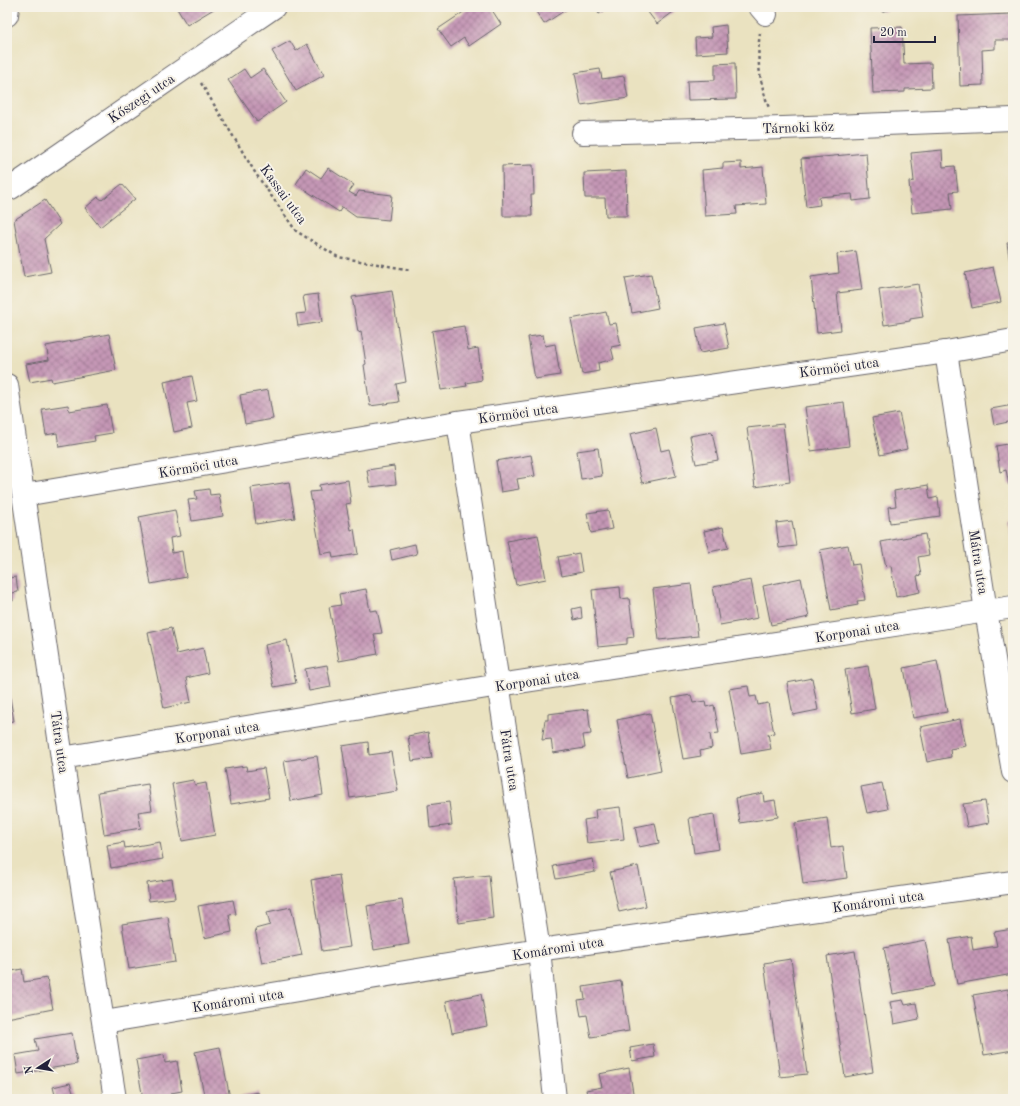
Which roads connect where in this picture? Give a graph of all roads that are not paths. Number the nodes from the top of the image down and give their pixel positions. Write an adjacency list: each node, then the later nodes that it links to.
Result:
1 (8, 7): 3 (street)
2 (274, 7): 6 (street, Kőszegi utca)
3 (7, 14)
4 (1013, 119): 5 (street, Tárnoki köz)
5 (583, 133)
6 (7, 189)
7 (1013, 340): 8 (street, Körmöci utca)
8 (946, 352): 10 (street, Körmöci utca); 13 (street, Mátra utca)
9 (7, 385): 11 (street, Tátra utca)
10 (458, 422): 11 (street, Körmöci utca); 14 (street, Fátra utca)
11 (24, 495): 15 (street, Tátra utca)
12 (1013, 607): 13 (street, Korponai utca)
13 (986, 611): 14 (street, Korponai utca); 16 (street, Mátra utca)
14 (499, 685): 15 (street, Korponai utca); 18 (street, Fátra utca)
15 (62, 758): 19 (street, Tátra utca)
16 (1013, 772)
17 (1013, 882): 18 (street, Komáromi utca)
18 (539, 950): 19 (street, Komáromi utca); 21 (street, Fátra utca)
19 (104, 1022): 20 (street, Tátra utca)
20 (116, 1099)
21 (555, 1099)

